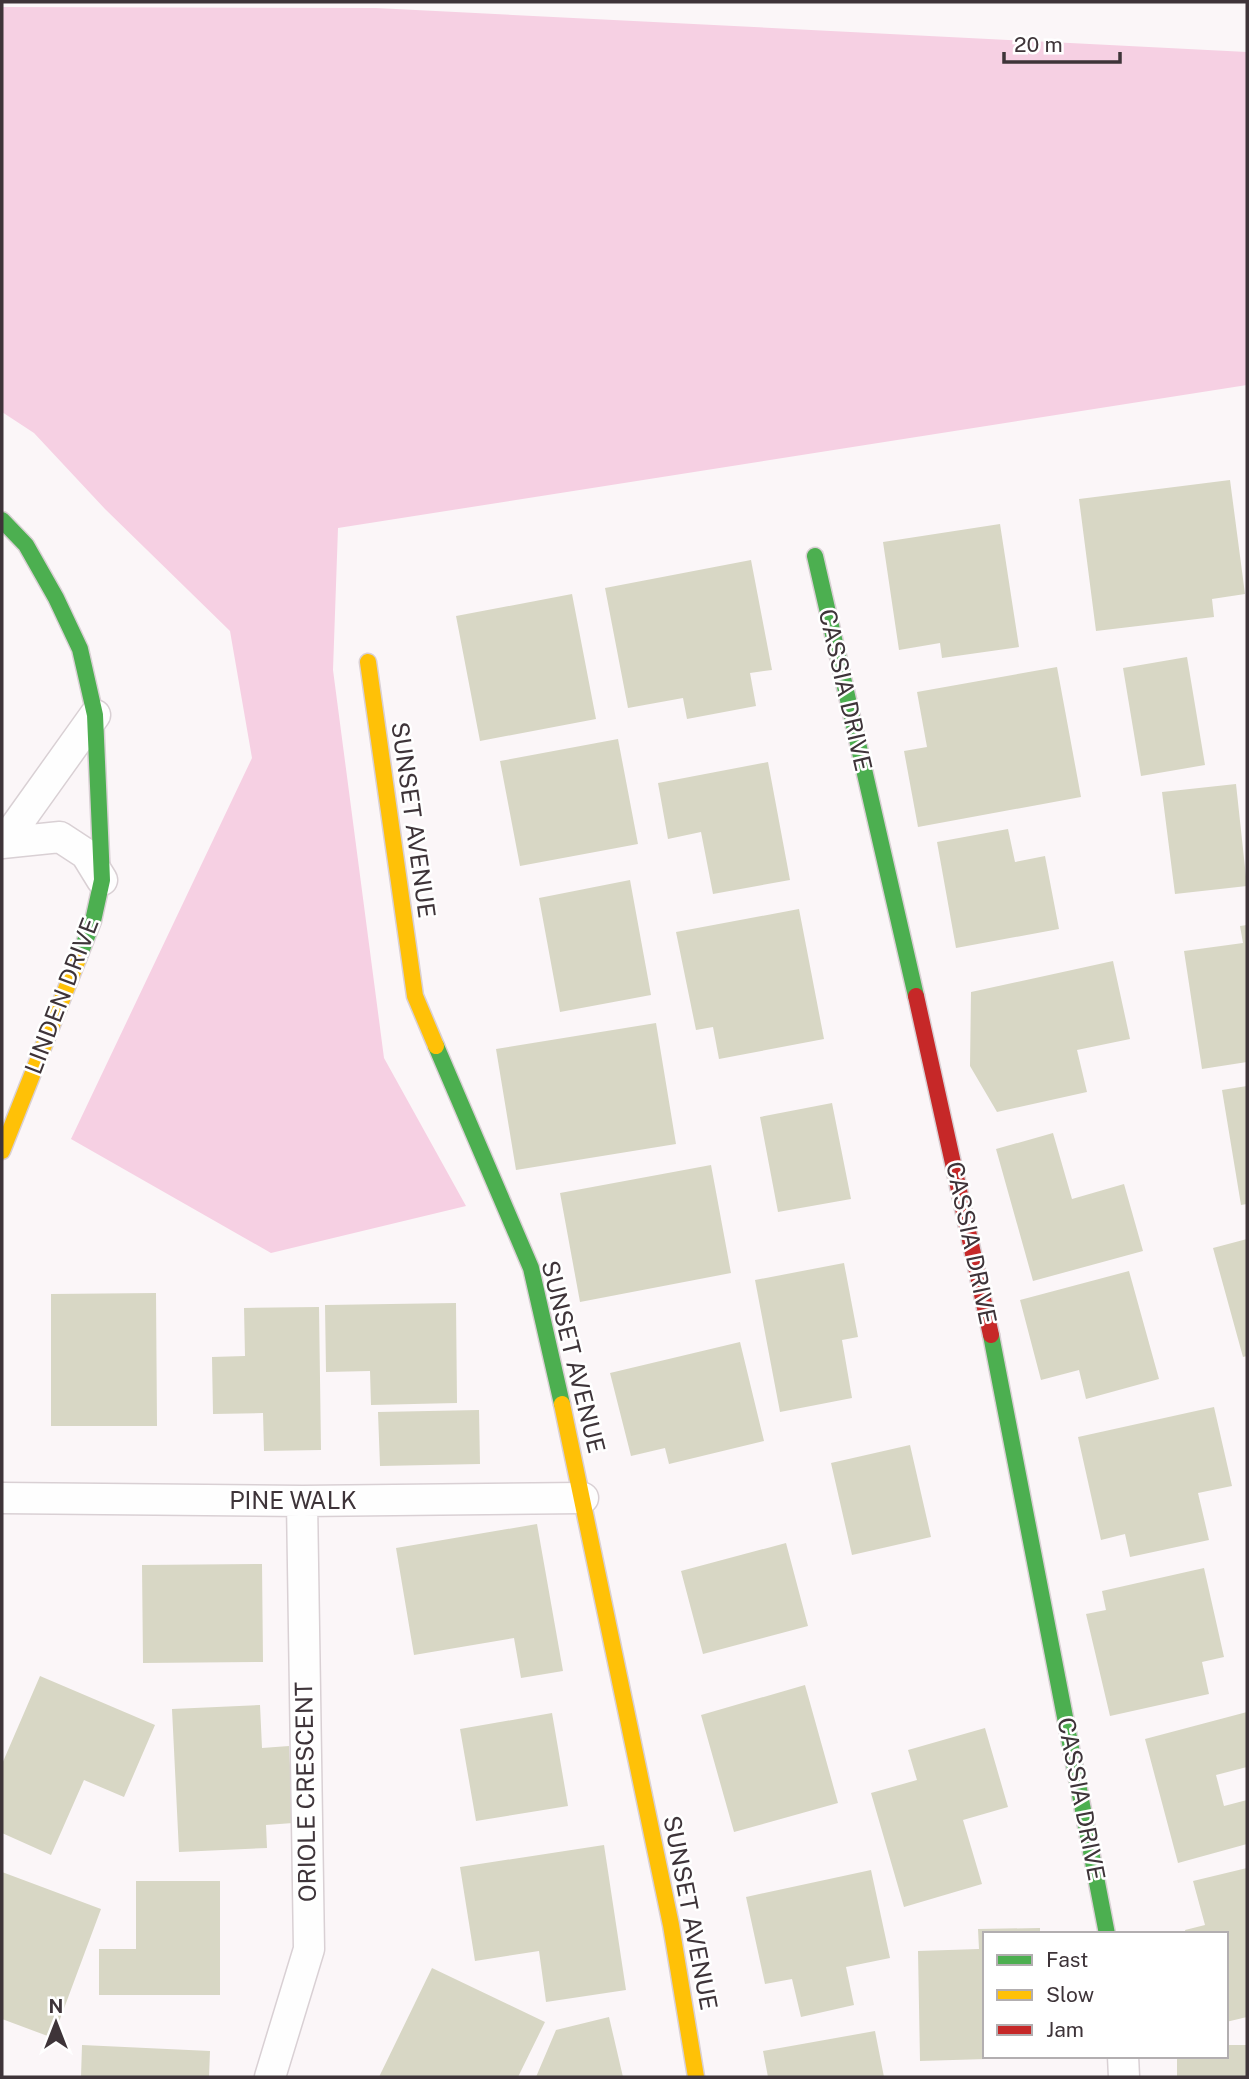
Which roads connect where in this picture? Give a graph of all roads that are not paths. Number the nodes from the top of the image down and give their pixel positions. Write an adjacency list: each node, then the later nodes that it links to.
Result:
1 (2, 520): 4 (street, LINDEN DRIVE)
2 (815, 556): 11 (street, CASSIA DRIVE)
3 (368, 662): 8 (street, SUNSET AVENUE)
4 (95, 715): 5 (street); 6 (street, LINDEN DRIVE)
5 (3, 842): 6 (street)
6 (102, 880): 7 (street, LINDEN DRIVE)
7 (2, 1150)
8 (583, 1498): 10 (street, PINE WALK); 14 (street, SUNSET AVENUE)
9 (2, 1499): 10 (street, PINE WALK)
10 (302, 1501): 13 (street, ORIOLE CRESCENT)
11 (1107, 1932)
12 (1123, 2058): 15 (street)
13 (270, 2077)
14 (696, 2077)
15 (1124, 2077)

